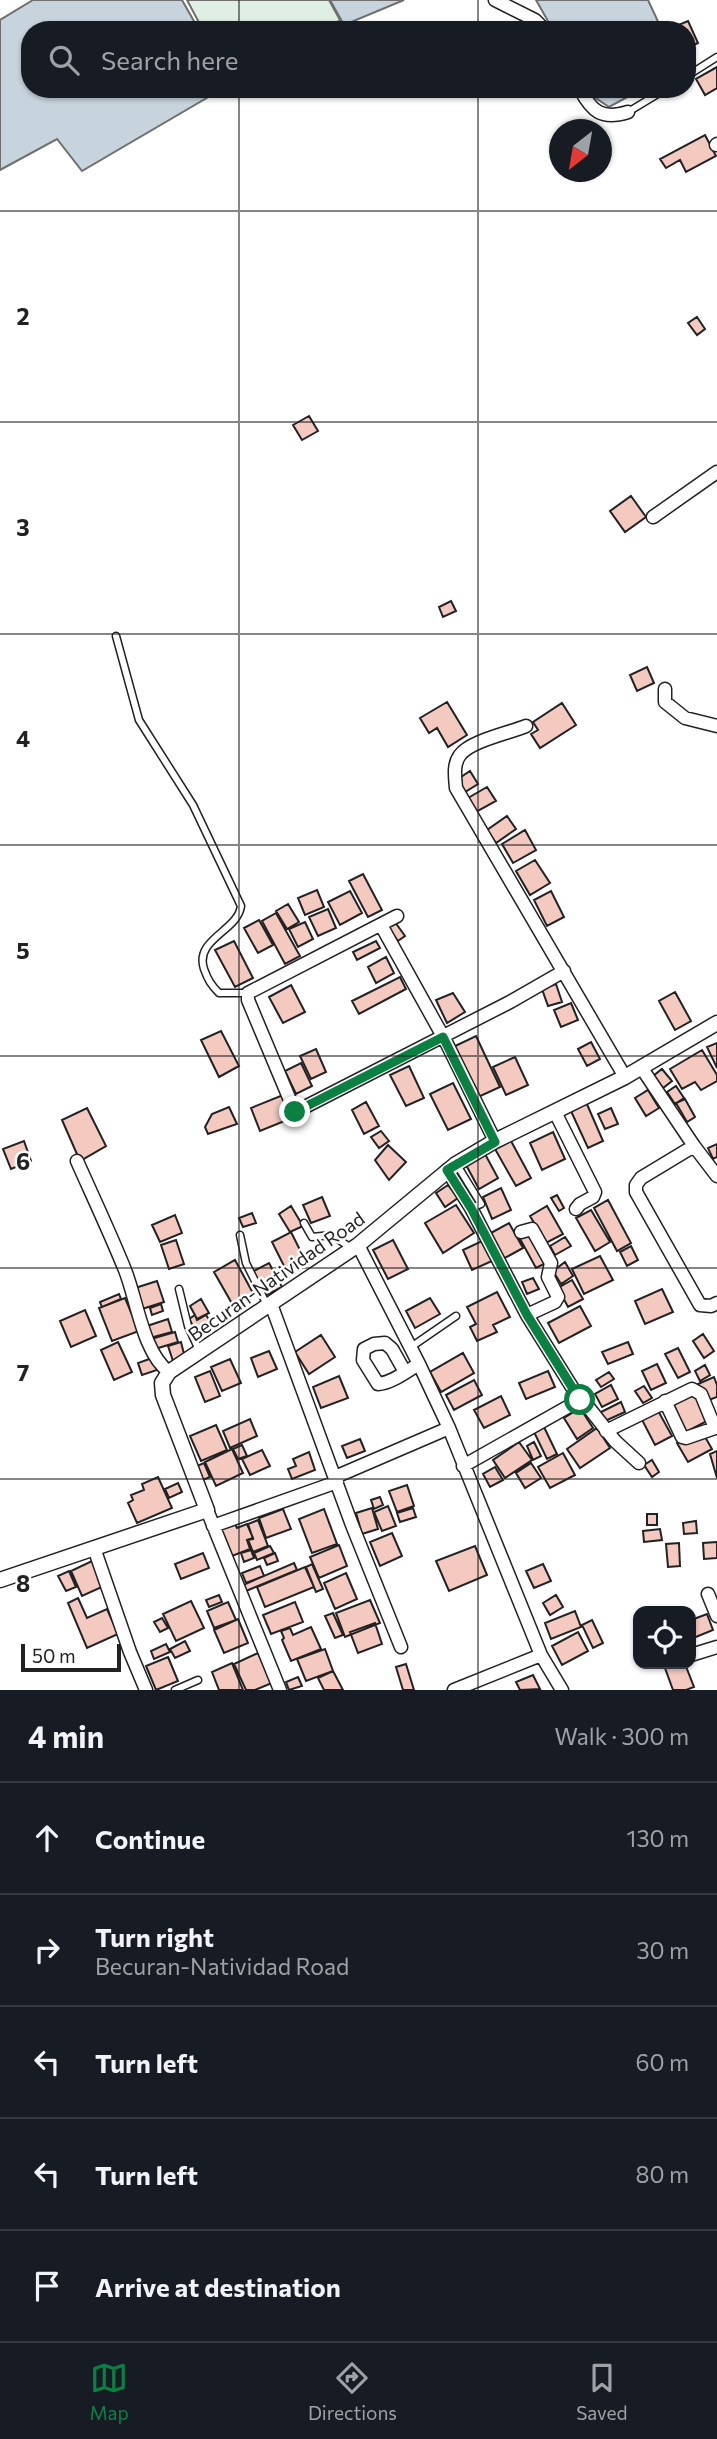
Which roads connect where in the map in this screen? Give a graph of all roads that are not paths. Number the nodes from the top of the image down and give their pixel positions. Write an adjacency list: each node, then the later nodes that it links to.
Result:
1 (495, 0): 2 (street)
2 (536, 21)
3 (717, 57): 4 (lane)
4 (696, 70)
5 (585, 98): 7 (street)
6 (651, 98): 7 (lane)
7 (628, 112)
8 (717, 471): 9 (street)
9 (653, 517)
10 (116, 636): 17 (lane)
11 (664, 689): 13 (street)
12 (526, 726): 16 (street)
13 (717, 726)
14 (397, 916): 15 (street)
15 (381, 925): 17 (street); 19 (street)
16 (564, 971): 19 (street); 21 (street)
17 (248, 993): 19 (street)
18 (717, 1023): 20 (street, Becuran-Natividad Road)
19 (443, 1037): 23 (street)
20 (641, 1067): 21 (street, Becuran-Natividad Road); 24 (street)
21 (625, 1077): 22 (street, Becuran-Natividad Road)
22 (555, 1112): 23 (street, Becuran-Natividad Road); 28 (street)
23 (495, 1142): 26 (street, Becuran-Natividad Road)
24 (694, 1146): 27 (street); 34 (street)
25 (77, 1161): 41 (street)
26 (451, 1167): 32 (street, Becuran-Natividad Road); 36 (street)
27 (717, 1176)
28 (576, 1209)
29 (304, 1223): 32 (lane)
30 (521, 1231): 36 (street)
31 (240, 1235): 35 (lane)
32 (355, 1247): 35 (street, Becuran-Natividad Road); 38 (street)
33 (179, 1289): 39 (lane)
34 (717, 1303)
35 (269, 1305): 39 (street, Becuran-Natividad Road); 50 (street)
36 (527, 1315): 43 (street)
37 (456, 1316): 38 (lane)
38 (410, 1348): 40 (street)
39 (200, 1352): 41 (street, Becuran-Natividad Road)
40 (419, 1364): 42 (street); 45 (street)
41 (169, 1372): 51 (street)
42 (405, 1372)
43 (580, 1400): 47 (street); 49 (street)
44 (665, 1401): 46 (street); 46 (street); 47 (street)
45 (449, 1428): 49 (street); 50 (street)
46 (716, 1428)
47 (606, 1431): 48 (street)
48 (639, 1463)
49 (463, 1466): 60 (street)
50 (336, 1480): 52 (street); 57 (street)
51 (206, 1510): 52 (street); 53 (street)
52 (213, 1525): 64 (street)
53 (94, 1548): 54 (street); 62 (street)
54 (0, 1580)
55 (708, 1594): 56 (street)
56 (717, 1616)
57 (401, 1647)
58 (717, 1647): 59 (street)
59 (696, 1653)
60 (541, 1655): 65 (street); 66 (street)
61 (198, 1680): 63 (lane)
62 (146, 1690)
63 (175, 1690)
64 (280, 1690)
65 (454, 1690)
66 (562, 1690)

